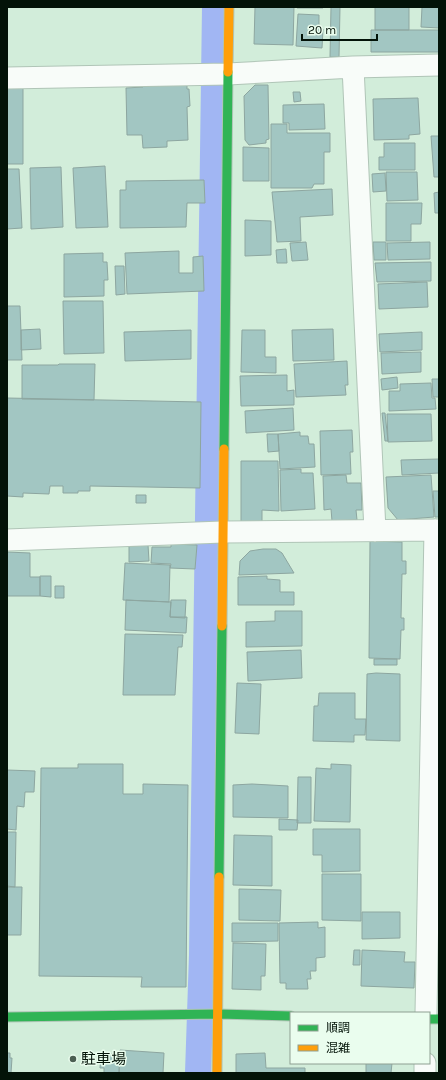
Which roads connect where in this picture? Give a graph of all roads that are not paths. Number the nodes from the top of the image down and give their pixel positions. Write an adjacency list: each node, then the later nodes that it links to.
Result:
1 (229, 7): 4 (street)
2 (439, 65): 3 (street)
3 (353, 67): 4 (street); 7 (street)
4 (228, 74): 5 (street); 8 (street)
5 (7, 78)
6 (437, 530): 7 (street); 10 (street)
7 (375, 531): 8 (street)
8 (223, 532): 9 (street); 11 (street)
9 (7, 540)
10 (426, 1012)
11 (218, 1014): 12 (street); 13 (street); 14 (street)
12 (290, 1016)
13 (7, 1017)
14 (217, 1073)

